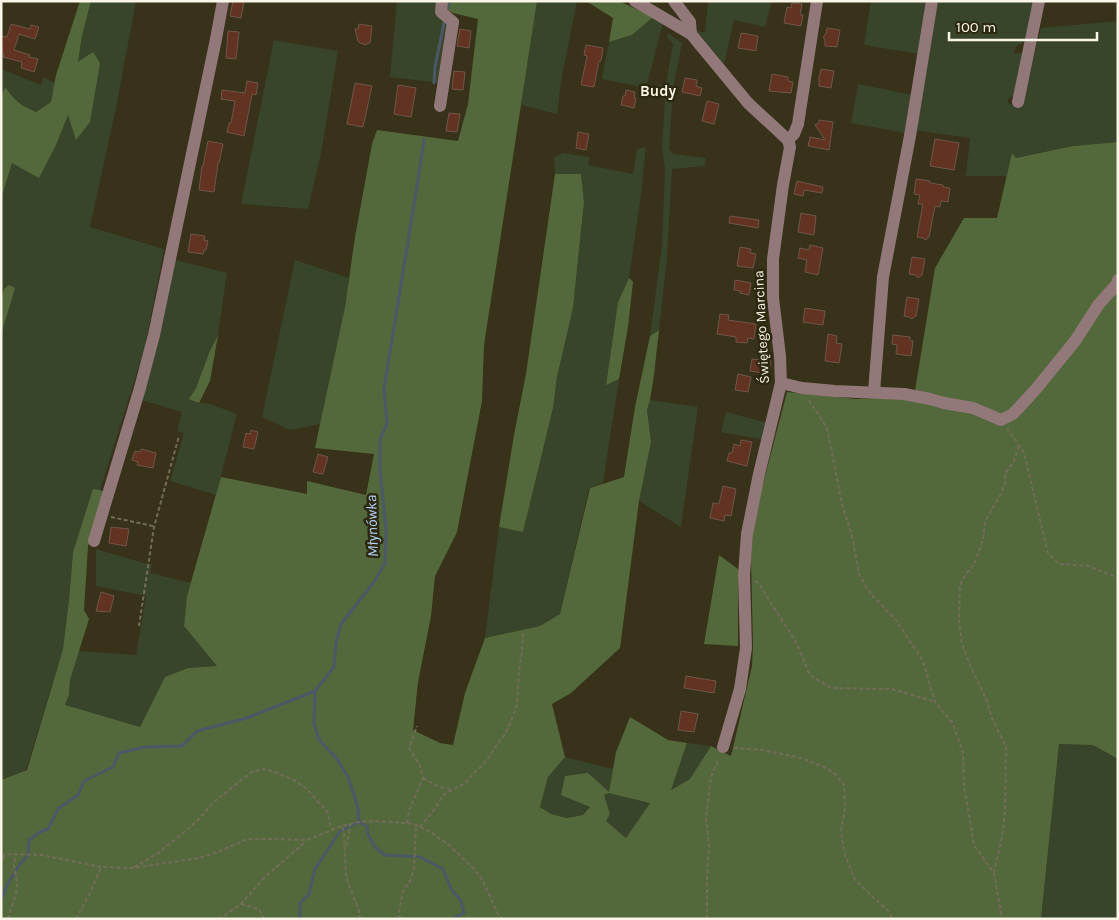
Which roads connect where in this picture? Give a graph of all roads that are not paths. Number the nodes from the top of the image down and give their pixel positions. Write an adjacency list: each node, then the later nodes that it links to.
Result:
1 (223, 1): 15 (street)
2 (442, 1): 10 (street)
3 (635, 1): 8 (street)
4 (674, 1): 8 (street)
5 (817, 1): 11 (street)
6 (932, 1): 14 (street)
7 (1039, 1): 9 (street)
8 (691, 34): 11 (street)
9 (1018, 102)
10 (440, 106)
11 (788, 140): 13 (street, Świętego Marcina)
12 (1118, 280): 14 (street)
13 (780, 383): 14 (street); 16 (street, Świętego Marcina)
14 (874, 392)
15 (94, 541)
16 (723, 747)

